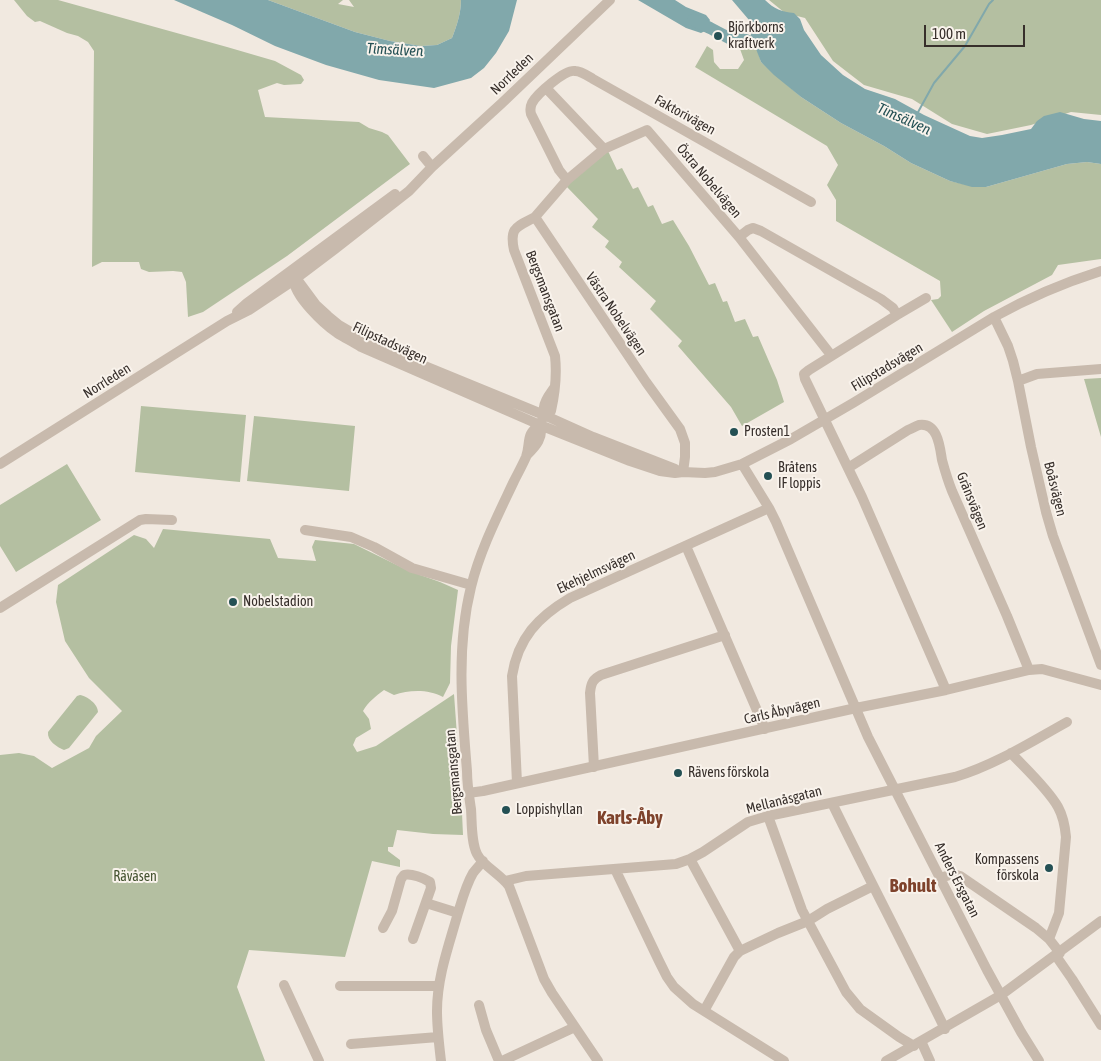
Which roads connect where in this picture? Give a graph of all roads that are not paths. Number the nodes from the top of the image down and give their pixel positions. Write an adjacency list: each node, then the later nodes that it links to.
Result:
1 (610, 0): 7 (street, Norrleden)
2 (546, 88): 3 (street, Faktorivägen); 5 (street); 8 (street)
3 (657, 116): 4 (street); 9 (street, Faktorivägen)
4 (647, 130): 5 (street); 11 (street, Östra Nobelvägen)
5 (604, 149): 8 (street)
6 (422, 156): 7 (street)
7 (432, 167): 13 (street, Norrleden)
8 (567, 180): 10 (street)
9 (811, 202)
10 (535, 217): 21 (street, Bergsmansgatan); 25 (street, Västra Nobelvägen)
11 (739, 237): 15 (street); 17 (street, Östra Nobelvägen)
12 (1101, 271): 16 (street, Filipstadsvägen)
13 (291, 276): 21 (street, Filipstadsvägen); 22 (street, Norrleden)
14 (926, 298): 15 (street)
15 (897, 314): 17 (street)
16 (994, 318): 19 (street, Boåsvägen); 20 (street, Filipstadsvägen)
17 (831, 355): 20 (street)
18 (1101, 369): 19 (street)
19 (1018, 381): 33 (street, Boåsvägen)
20 (825, 419): 23 (street, Filipstadsvägen); 24 (street)
21 (542, 420): 25 (street, Filipstadsvägen); 30 (street, Bergsmansgatan)
22 (0, 464)
23 (742, 464): 25 (street, Filipstadsvägen); 26 (street, Anders Ersgatan)
24 (848, 468): 34 (street, Gränsvägen); 36 (street)
25 (683, 472)
26 (769, 508): 29 (street, Ekehjelmsvägen); 37 (street, Anders Ersgatan)
27 (172, 520): 31 (street)
28 (305, 530): 30 (street)
29 (686, 546): 32 (street); 42 (street, Ekehjelmsvägen)
30 (472, 585): 44 (street, Bergsmansgatan)
31 (0, 608)
32 (725, 635): 39 (street); 41 (street)
33 (1101, 664)
34 (1029, 670): 35 (street, Carls Åbyvägen); 36 (street, Carls Åbyvägen)
35 (1101, 685)
36 (946, 690): 37 (street, Carls Åbyvägen)
37 (856, 708): 39 (street, Carls Åbyvägen); 43 (street, Anders Ersgatan)
38 (1067, 722): 40 (street, Mellanåsgatan)
39 (765, 729): 41 (street, Carls Åbyvägen)
40 (1011, 753): 43 (street, Mellanåsgatan); 59 (street)
41 (594, 767): 42 (street, Carls Åbyvägen)
42 (517, 783): 44 (street, Carls Åbyvägen)
43 (895, 789): 45 (street, Mellanåsgatan); 50 (street, Anders Ersgatan)
44 (468, 792): 48 (street, Bergsmansgatan)
45 (832, 803): 46 (street, Mellanåsgatan); 52 (street)
46 (768, 816): 47 (street, Mellanåsgatan); 55 (street)
47 (690, 859): 49 (street, Mellanåsgatan); 60 (street)
48 (483, 861): 51 (street, Bergsmansgatan); 54 (street)
49 (615, 869): 51 (street, Mellanåsgatan); 67 (street)
50 (940, 878): 59 (street); 65 (street, Anders Ersgatan)
51 (505, 881): 69 (street, Bergsmansgatan)
52 (873, 886): 55 (street); 70 (street)
53 (426, 903): 54 (street); 57 (street); 58 (street)
54 (458, 913): 64 (street)
55 (808, 921): 60 (street); 73 (street)
56 (1101, 921): 61 (street)
57 (383, 928)
58 (413, 939)
59 (1049, 939): 61 (street)
60 (740, 951): 67 (street)
61 (1058, 954): 65 (street); 68 (street)
62 (284, 986): 74 (street)
63 (340, 986): 64 (street)
64 (439, 986): 71 (street)
65 (1001, 995): 70 (street); 81 (street, Anders Ersgatan)
66 (480, 1005): 76 (street)
67 (704, 1011): 78 (street)
68 (1101, 1025)
69 (576, 1028): 76 (street); 77 (street, Bergsmansgatan)
70 (945, 1028): 73 (street)
71 (438, 1037): 72 (street); 75 (street)
72 (351, 1044)
73 (918, 1044): 79 (street); 80 (street)
74 (319, 1061)
75 (441, 1061)
76 (501, 1061)
77 (598, 1061)
78 (784, 1061)
79 (886, 1061)
80 (930, 1061)
81 (1039, 1061)

